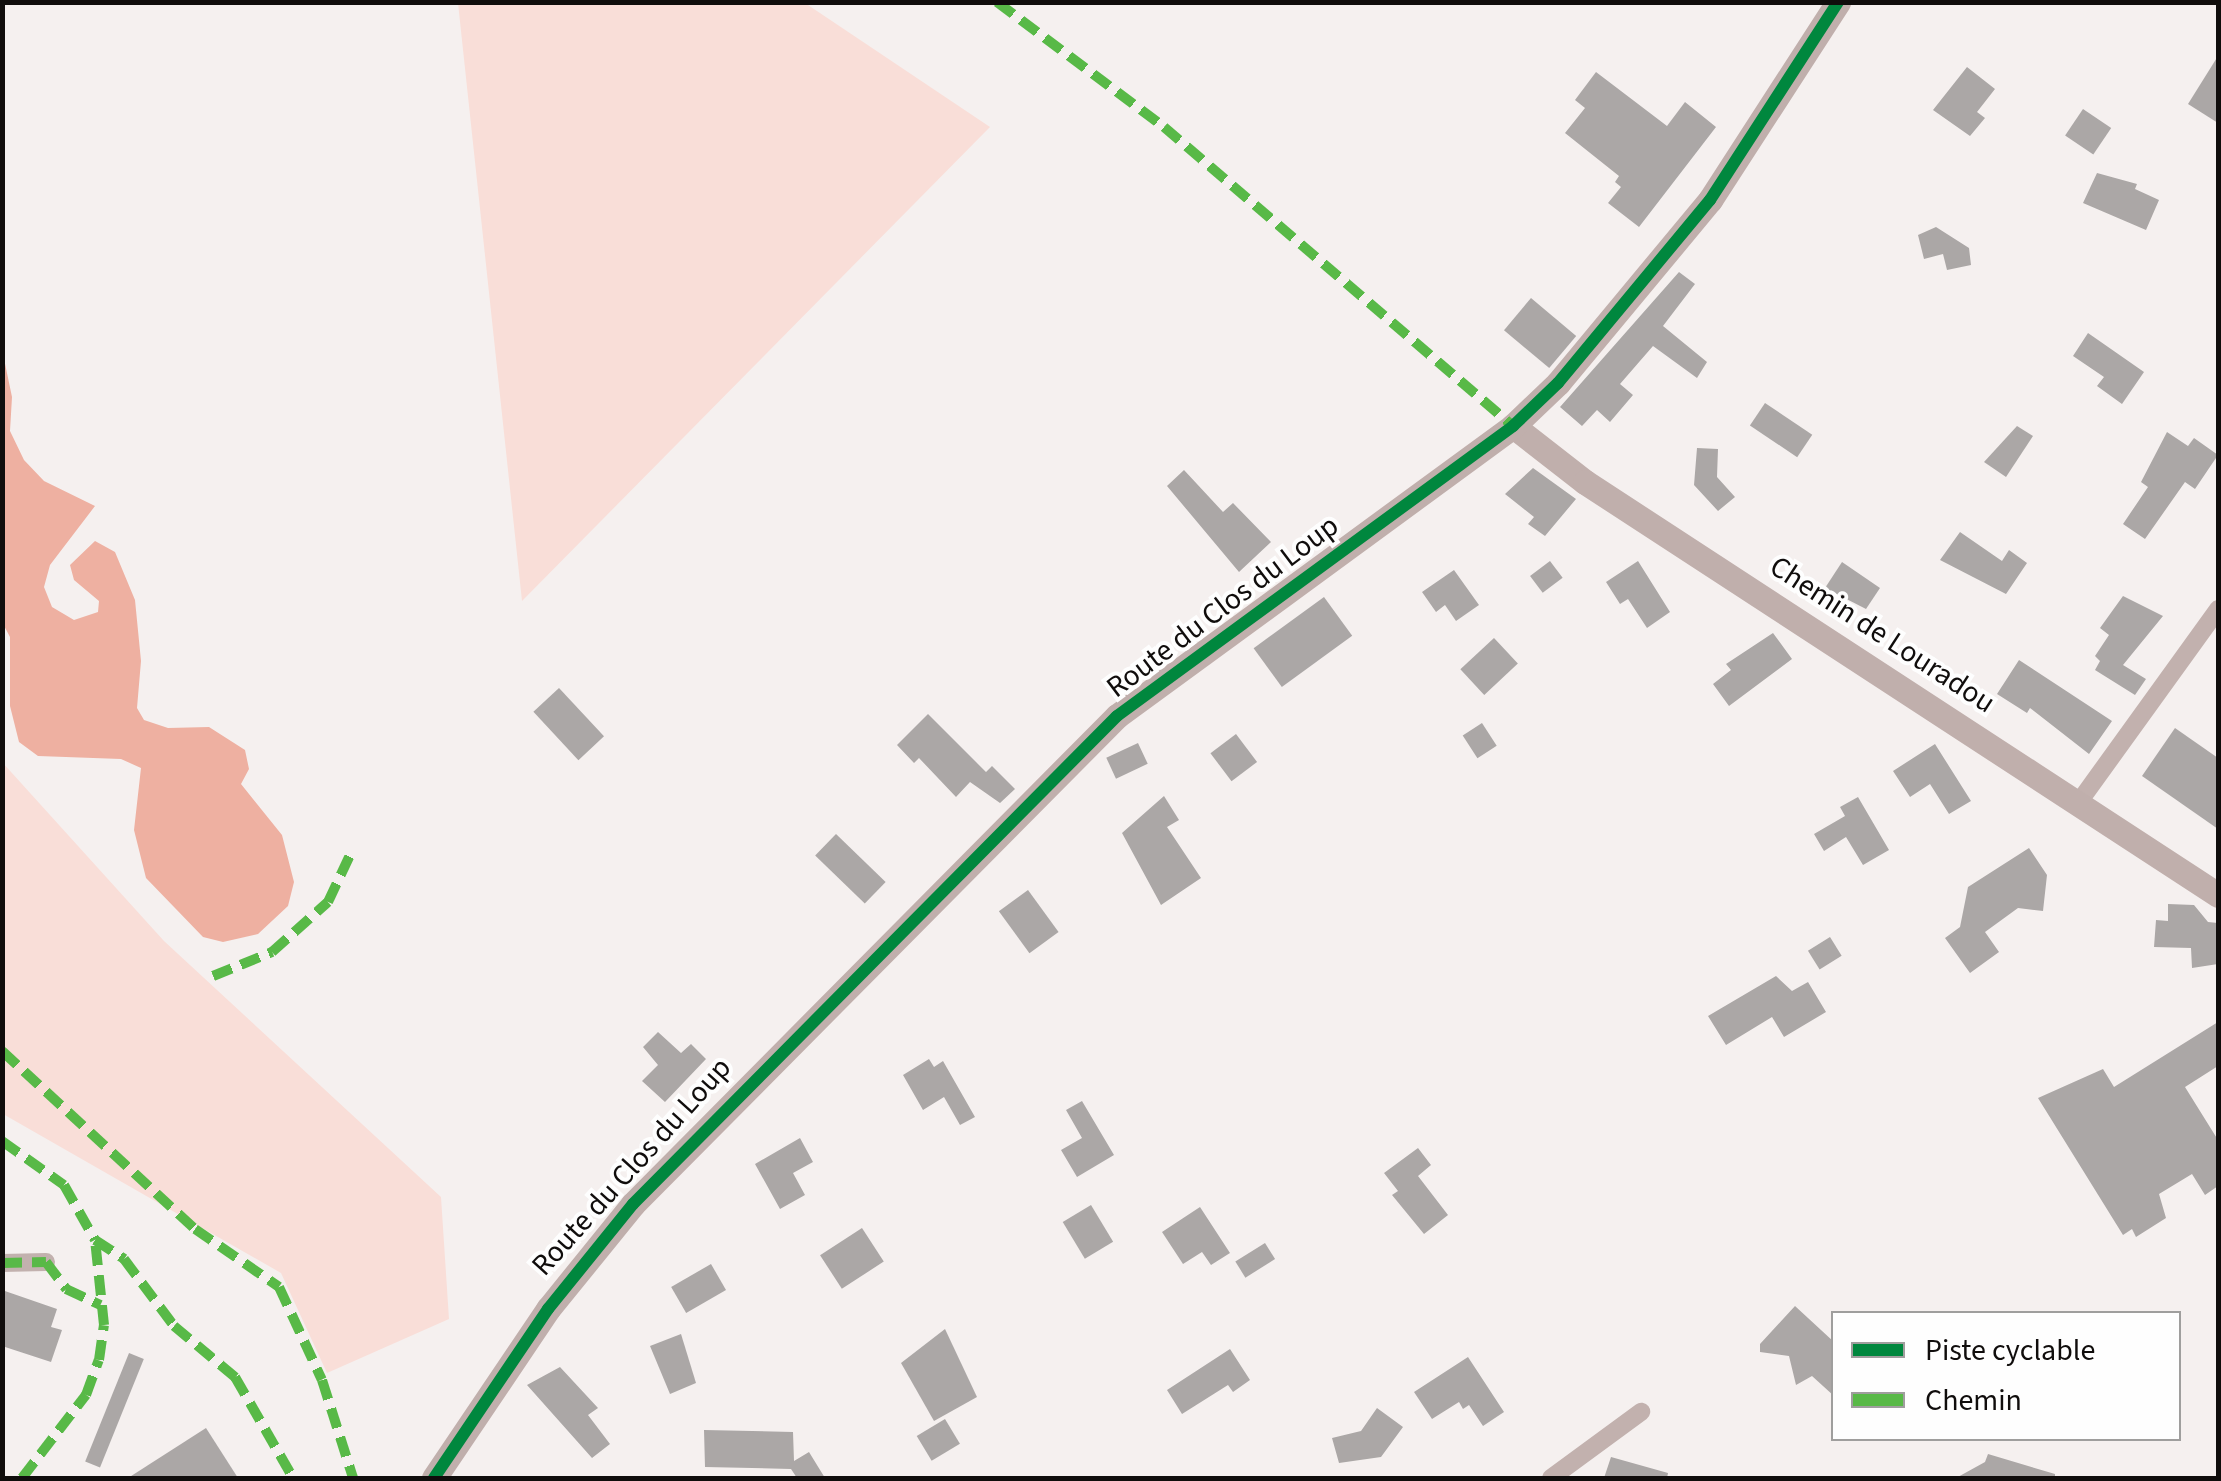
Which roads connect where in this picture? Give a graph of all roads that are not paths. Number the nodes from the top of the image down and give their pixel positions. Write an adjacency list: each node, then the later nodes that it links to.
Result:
1 (1838, 2): 2 (street, Route du Clos du Loup)
2 (1513, 426): 4 (street, Chemin de Louradou); 9 (street, Route du Clos du Loup)
3 (2218, 609): 4 (street)
4 (2079, 802): 5 (street, Chemin de Louradou)
5 (2218, 896)
6 (46, 1262): 7 (street)
7 (2, 1263)
8 (1641, 1412): 10 (street)
9 (434, 1478)
10 (1551, 1478)

